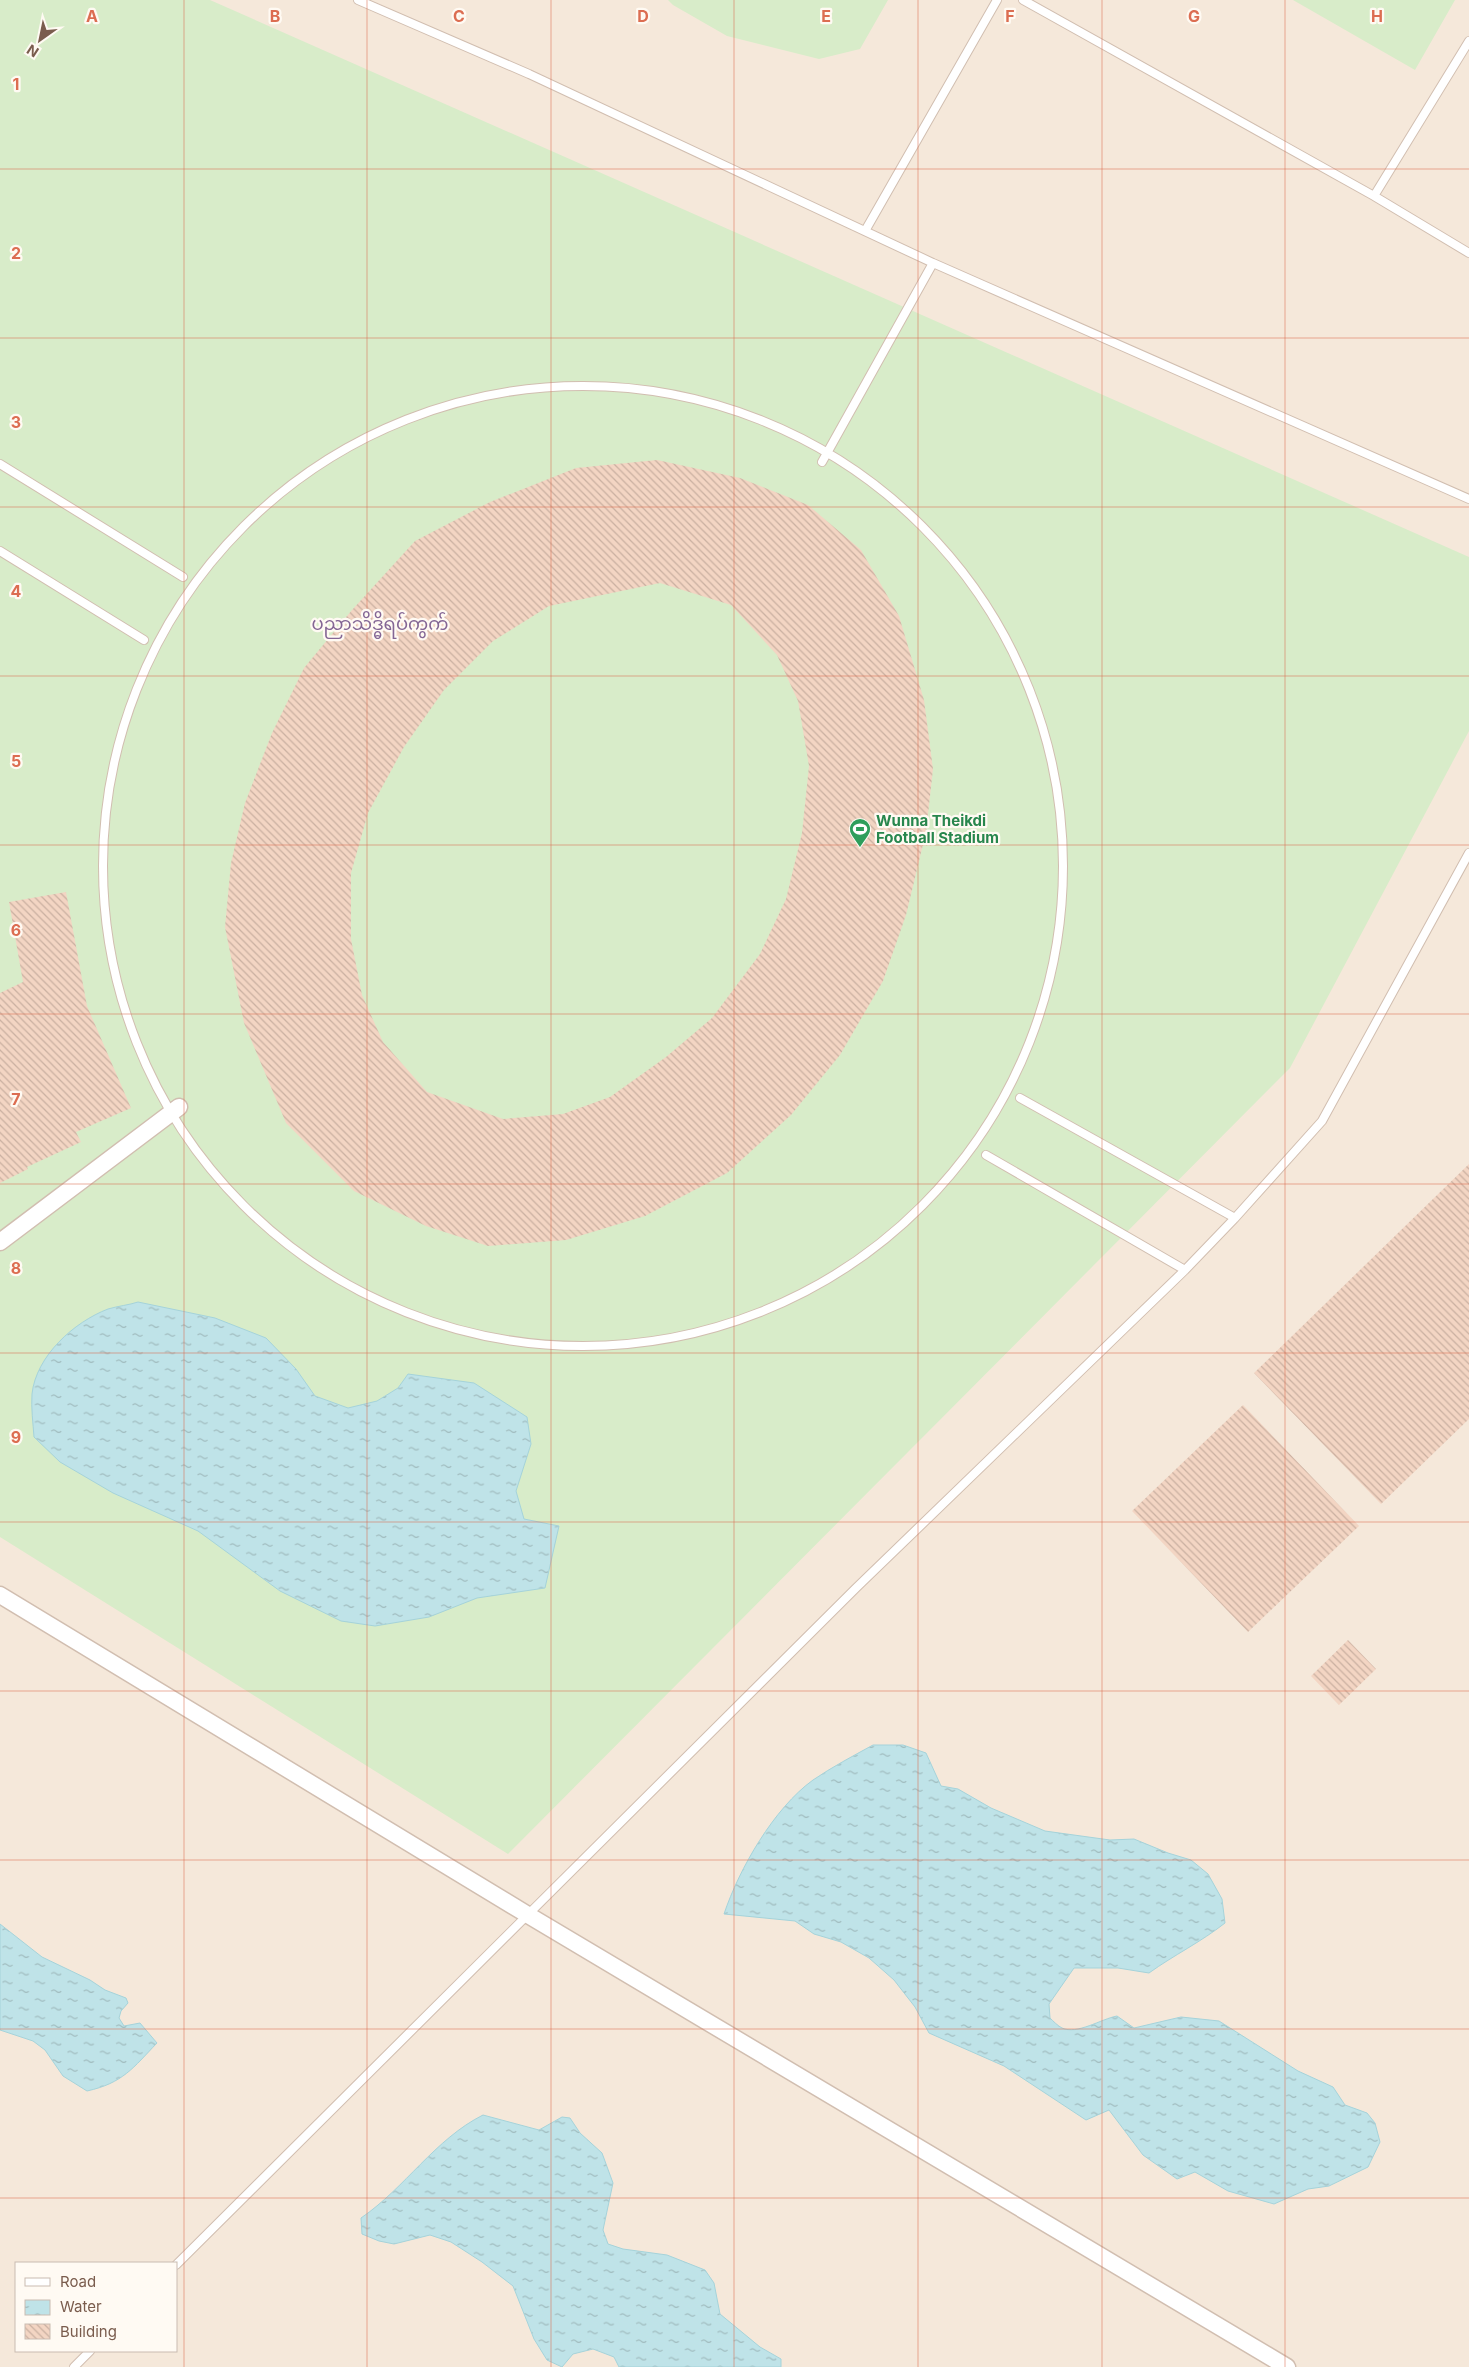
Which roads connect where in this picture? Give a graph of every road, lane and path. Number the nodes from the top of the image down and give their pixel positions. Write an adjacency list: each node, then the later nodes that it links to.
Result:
1 (358, 0): 6 (lane)
2 (997, 0): 6 (lane)
3 (1023, 0): 5 (lane)
4 (1469, 42): 5 (lane)
5 (1374, 196): 7 (lane)
6 (865, 231): 8 (lane)
7 (1469, 253)
8 (933, 263): 13 (lane); 17 (lane)
9 (720, 416): 10 (lane)
10 (385, 420)
11 (351, 436): 16 (lane)
12 (813, 458): 13 (lane)
13 (822, 462): 15 (lane)
14 (0, 464): 20 (lane)
15 (829, 468)
16 (288, 476)
17 (1469, 500)
18 (0, 551): 25 (lane)
19 (190, 571): 20 (lane)
20 (184, 578): 21 (lane)
21 (178, 585)
22 (968, 595): 23 (lane)
23 (978, 611)
24 (149, 632): 25 (lane)
25 (144, 640): 26 (lane)
26 (141, 650)
27 (1006, 660): 32 (lane)
28 (128, 688): 29 (lane)
29 (113, 735)
30 (106, 763): 38 (lane)
31 (1469, 853): 42 (lane)
32 (1066, 934)
33 (1053, 999): 34 (lane)
34 (1048, 1017)
35 (1023, 1089): 36 (lane)
36 (1020, 1098): 37 (lane); 42 (lane)
37 (1015, 1106)
38 (182, 1111): 43 (street)
39 (991, 1147): 40 (lane)
40 (986, 1155): 41 (lane); 44 (lane)
41 (980, 1162)
42 (1235, 1218): 44 (lane)
43 (0, 1242)
44 (1185, 1270): 50 (lane)
45 (817, 1295): 48 (lane)
46 (412, 1305): 47 (lane)
47 (439, 1314)
48 (496, 1329)
49 (0, 1594): 50 (street)
50 (528, 1915): 51 (lane); 54 (street)
51 (178, 2263)
52 (89, 2352): 53 (lane)
53 (74, 2367)
54 (1287, 2367)

